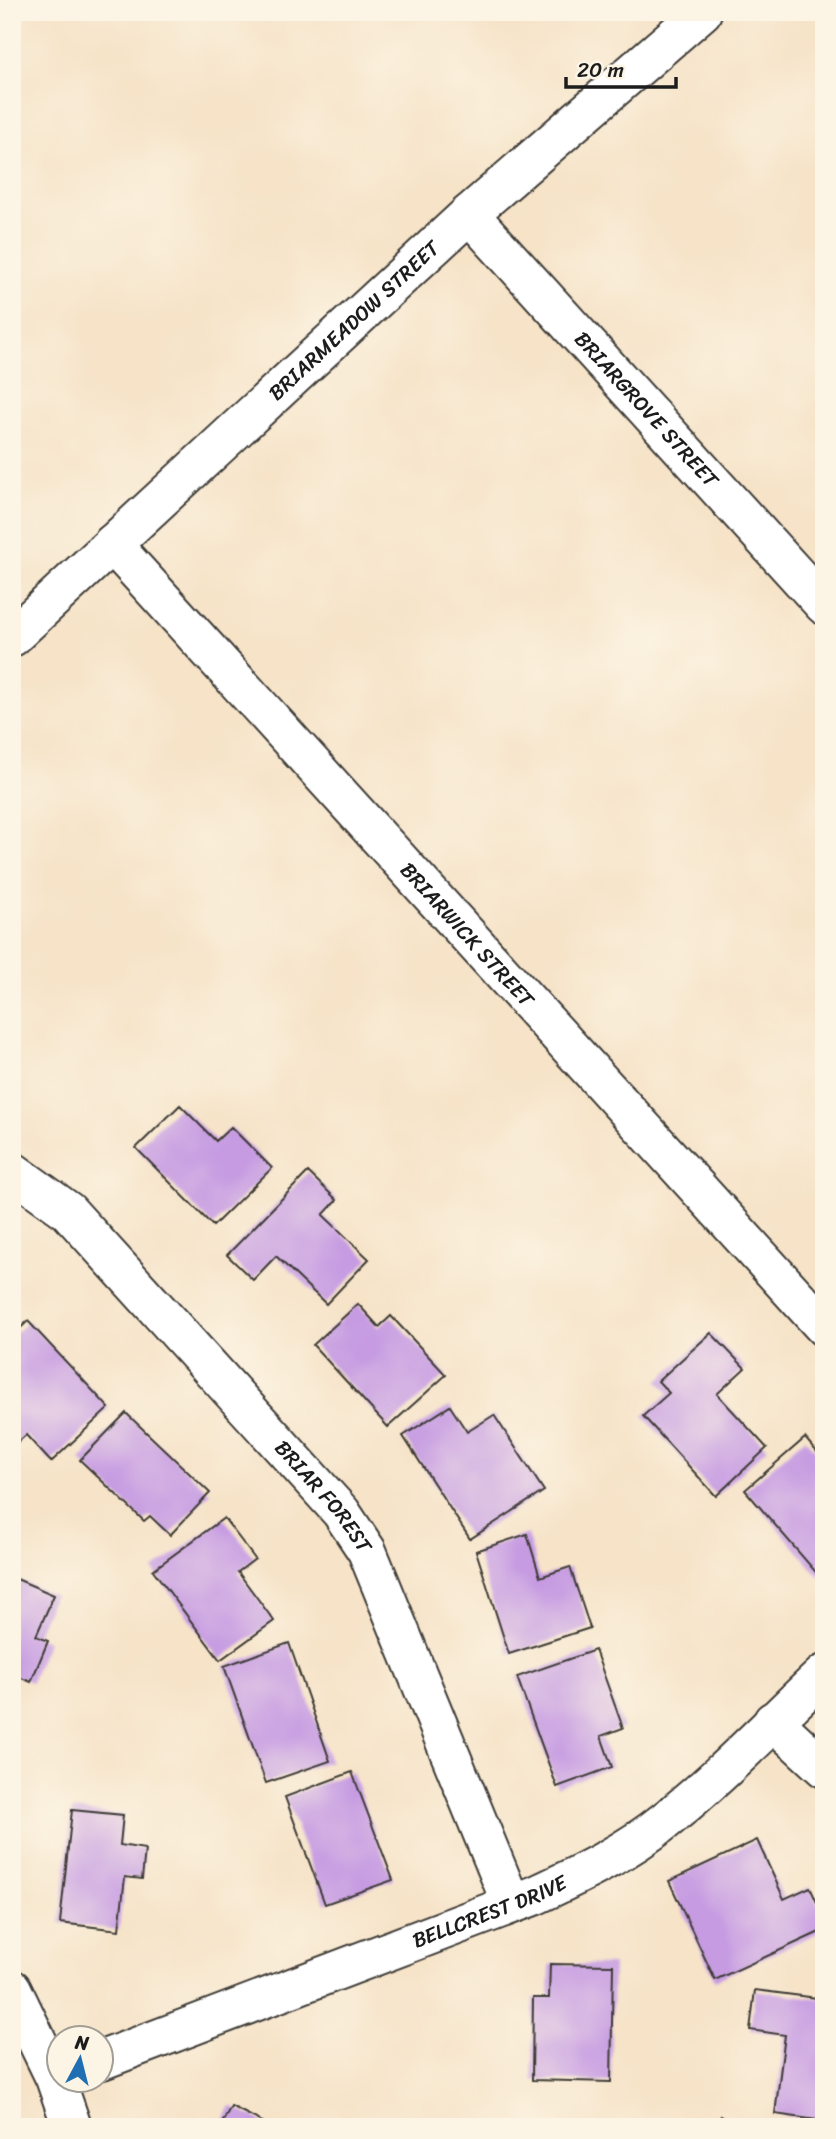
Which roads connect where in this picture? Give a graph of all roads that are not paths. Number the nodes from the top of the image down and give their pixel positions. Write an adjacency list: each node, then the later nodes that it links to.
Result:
1 (702, 12): 2 (street, BRIARMEADOW STREET)
2 (469, 214): 3 (street, BRIARMEADOW STREET); 4 (street, BRIARGROVE STREET)
3 (112, 544): 5 (street, BRIARMEADOW STREET); 7 (street, BRIARWICK STREET)
4 (824, 605)
5 (12, 637)
6 (12, 1171): 11 (street, BRIAR FOREST)
7 (824, 1327)
8 (824, 1674): 9 (street, BELLCREST DRIVE)
9 (773, 1721): 10 (street); 11 (street, BELLCREST DRIVE)
10 (824, 1768)
11 (511, 1903): 14 (street, BELLCREST DRIVE)
12 (12, 1989): 13 (street)
13 (46, 2055)
14 (116, 2055)
15 (62, 2094): 16 (street)
16 (72, 2127)

